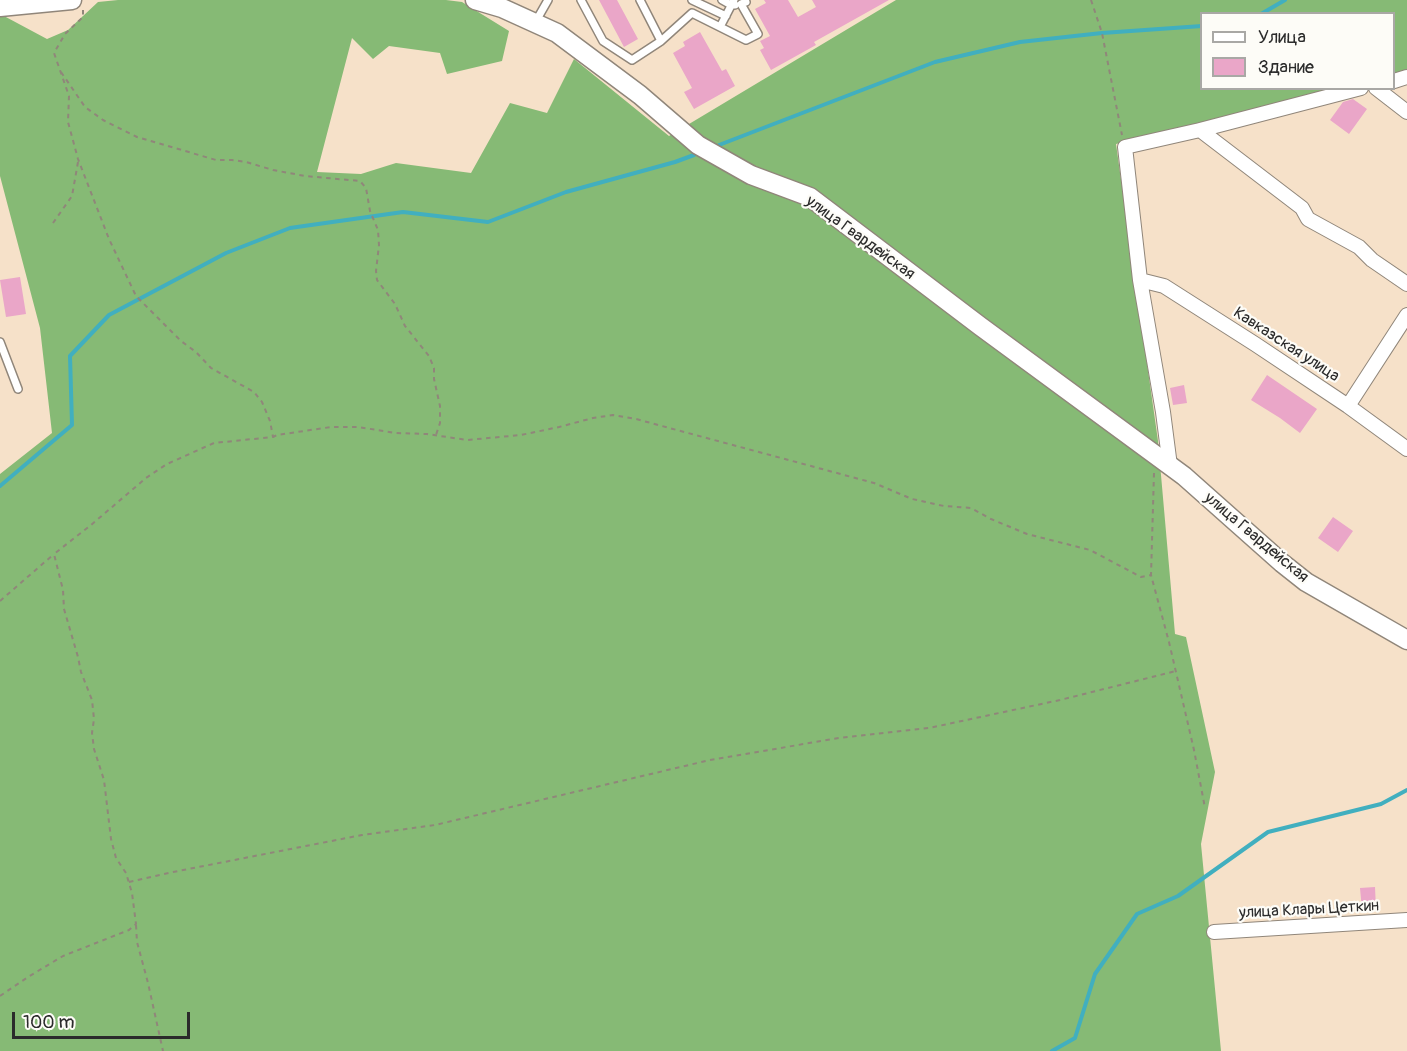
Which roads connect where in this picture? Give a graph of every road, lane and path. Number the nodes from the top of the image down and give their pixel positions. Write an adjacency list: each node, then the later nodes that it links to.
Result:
1 (475, 0): 14 (street, улица Гвардейская)
2 (548, 0): 14 (lane)
3 (581, 0): 16 (lane)
4 (640, 0): 16 (lane)
5 (692, 0): 8 (lane)
6 (722, 0): 9 (lane)
7 (1091, 0): 22 (path)
8 (701, 2): 12 (lane); 13 (lane)
9 (738, 3): 13 (lane); 15 (lane)
10 (77, 4): 11 (street); 17 (path)
11 (0, 7)
12 (692, 13): 15 (lane); 16 (lane)
13 (726, 16): 15 (lane)
14 (535, 23): 34 (street, улица Гвардейская)
15 (720, 27)
16 (661, 41)
17 (62, 72): 23 (path); 31 (path)
18 (1353, 90): 21 (street)
19 (1379, 90): 20 (street)
20 (1407, 112)
21 (1200, 130): 22 (street); 26 (street)
22 (1125, 147): 25 (street)
23 (78, 159): 24 (path); 32 (path)
24 (53, 223)
25 (1140, 280): 30 (street, Кавказская улица); 35 (street)
26 (1407, 284)
27 (1407, 315): 30 (street)
28 (0, 342): 29 (lane)
29 (18, 389)
30 (1348, 406): 33 (street, Кавказская улица)
31 (436, 435): 32 (path); 37 (path)
32 (273, 437): 36 (path)
33 (1407, 449)
34 (1154, 455): 35 (street, улица Гвардейская); 37 (path)
35 (1170, 466): 39 (street, улица Гвардейская)
36 (54, 554): 38 (path); 42 (path)
37 (1151, 575): 40 (path)
38 (0, 601)
39 (1407, 640)
40 (1176, 671): 41 (path); 42 (path)
41 (1205, 808)
42 (129, 882): 44 (path)
43 (1407, 920): 45 (street, улица Клары Цеткин)
44 (136, 924): 46 (path); 47 (path)
45 (1214, 932)
46 (0, 996)
47 (163, 1051)

